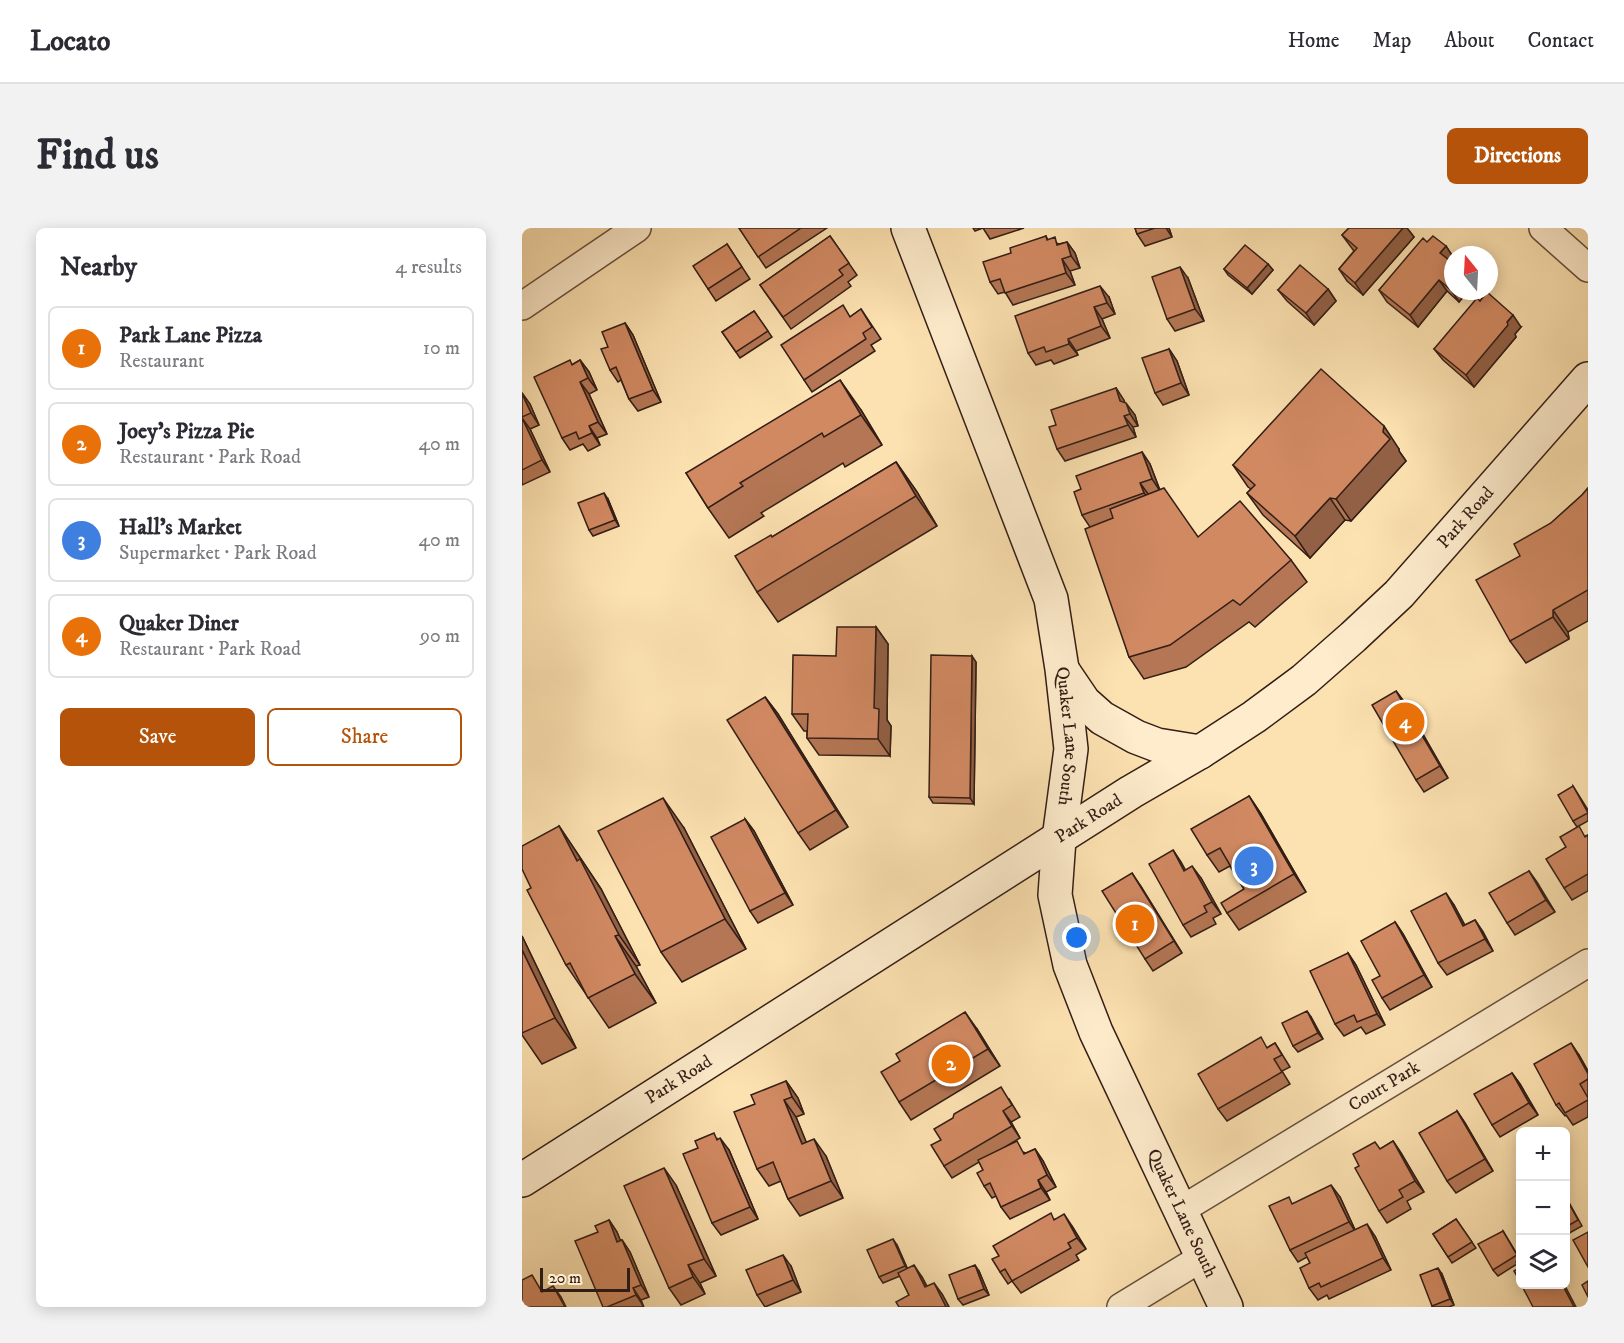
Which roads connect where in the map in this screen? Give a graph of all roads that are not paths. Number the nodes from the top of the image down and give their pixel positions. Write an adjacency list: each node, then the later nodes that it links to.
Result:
1 (637, 228): 5 (street)
2 (908, 228): 7 (main road, Quaker Lane South)
3 (1543, 228): 4 (street)
4 (1588, 268)
5 (522, 306)
6 (1588, 379): 8 (main road, Park Road)
7 (1062, 669): 8 (main road); 9 (main road, Quaker Lane South)
8 (1200, 752): 9 (main road, Park Road)
9 (1059, 839): 11 (main road, Park Road); 12 (main road, Quaker Lane South)
10 (1588, 963): 12 (street, Court Park)
11 (522, 1180)
12 (1181, 1210): 13 (main road, Quaker Lane South)
13 (1203, 1257): 14 (street); 15 (main road, Quaker Lane South)
14 (1121, 1307)
15 (1226, 1307)

